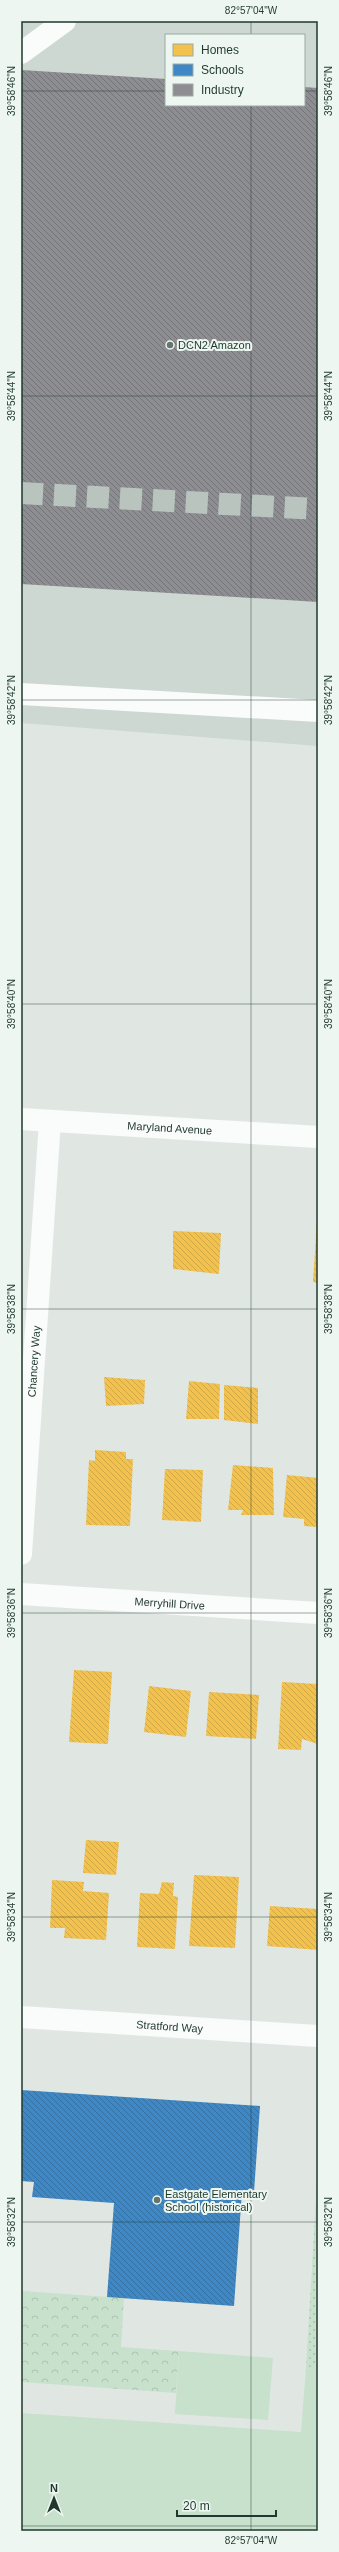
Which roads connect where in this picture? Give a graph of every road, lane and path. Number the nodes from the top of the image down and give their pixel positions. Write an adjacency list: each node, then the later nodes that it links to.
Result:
1 (65, 21): 2 (street)
2 (21, 53)
3 (21, 694): 4 (street)
4 (318, 711)
5 (21, 1119): 6 (street, Maryland Avenue)
6 (50, 1121): 7 (street, Maryland Avenue); 8 (street, Chancery Way)
7 (318, 1137)
8 (21, 1554)
9 (21, 1594): 10 (street, Merryhill Drive)
10 (318, 1613)
11 (21, 2017): 12 (street, Stratford Way)
12 (318, 2036)

